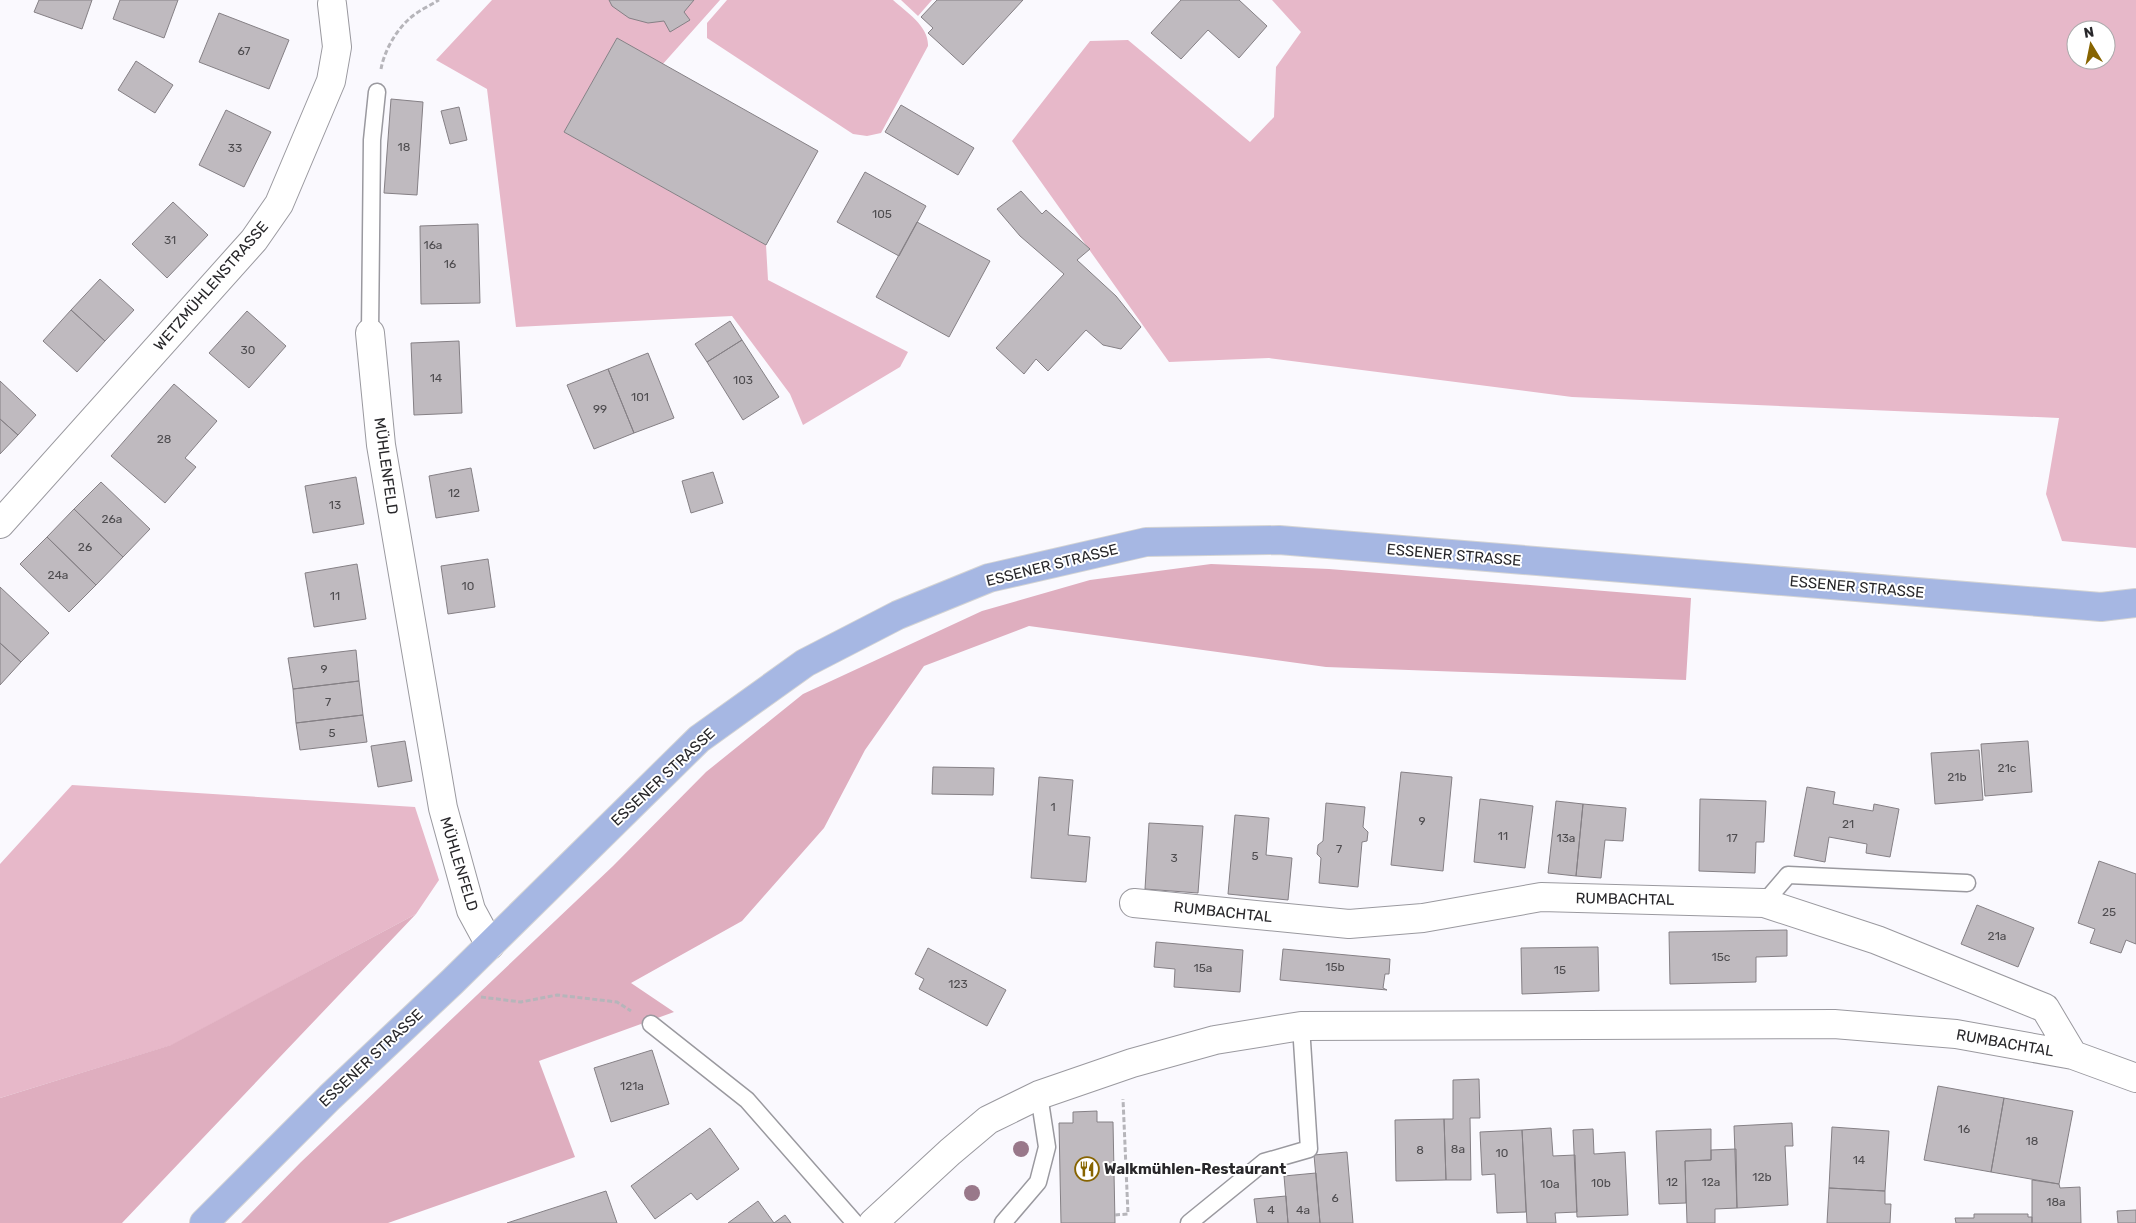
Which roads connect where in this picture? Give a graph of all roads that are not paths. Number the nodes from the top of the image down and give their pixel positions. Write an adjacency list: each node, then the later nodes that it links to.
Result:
1 (330, 1): 4 (street, WETZMÜHLENSTRASSE)
2 (377, 92): 3 (lane, MÜHLENFELD)
3 (370, 332): 9 (street, MÜHLENFELD)
4 (0, 524)
5 (2136, 603): 9 (main road, ESSENER STRASSE)
6 (1967, 883): 8 (lane)
7 (1134, 903): 8 (street, RUMBACHTAL)
8 (1764, 903): 12 (street, RUMBACHTAL)
9 (490, 945): 15 (main road, ESSENER STRASSE)
10 (652, 1024): 16 (lane)
11 (1300, 1026): 12 (street, RUMBACHTAL); 14 (street, RUMBACHTAL); 19 (lane)
12 (2073, 1055): 13 (street, RUMBACHTAL)
13 (2136, 1078)
14 (1039, 1095): 17 (street, RUMBACHTAL); 18 (lane)
15 (204, 1223)
16 (855, 1223)
17 (874, 1223)
18 (1003, 1223)
19 (1189, 1223)

